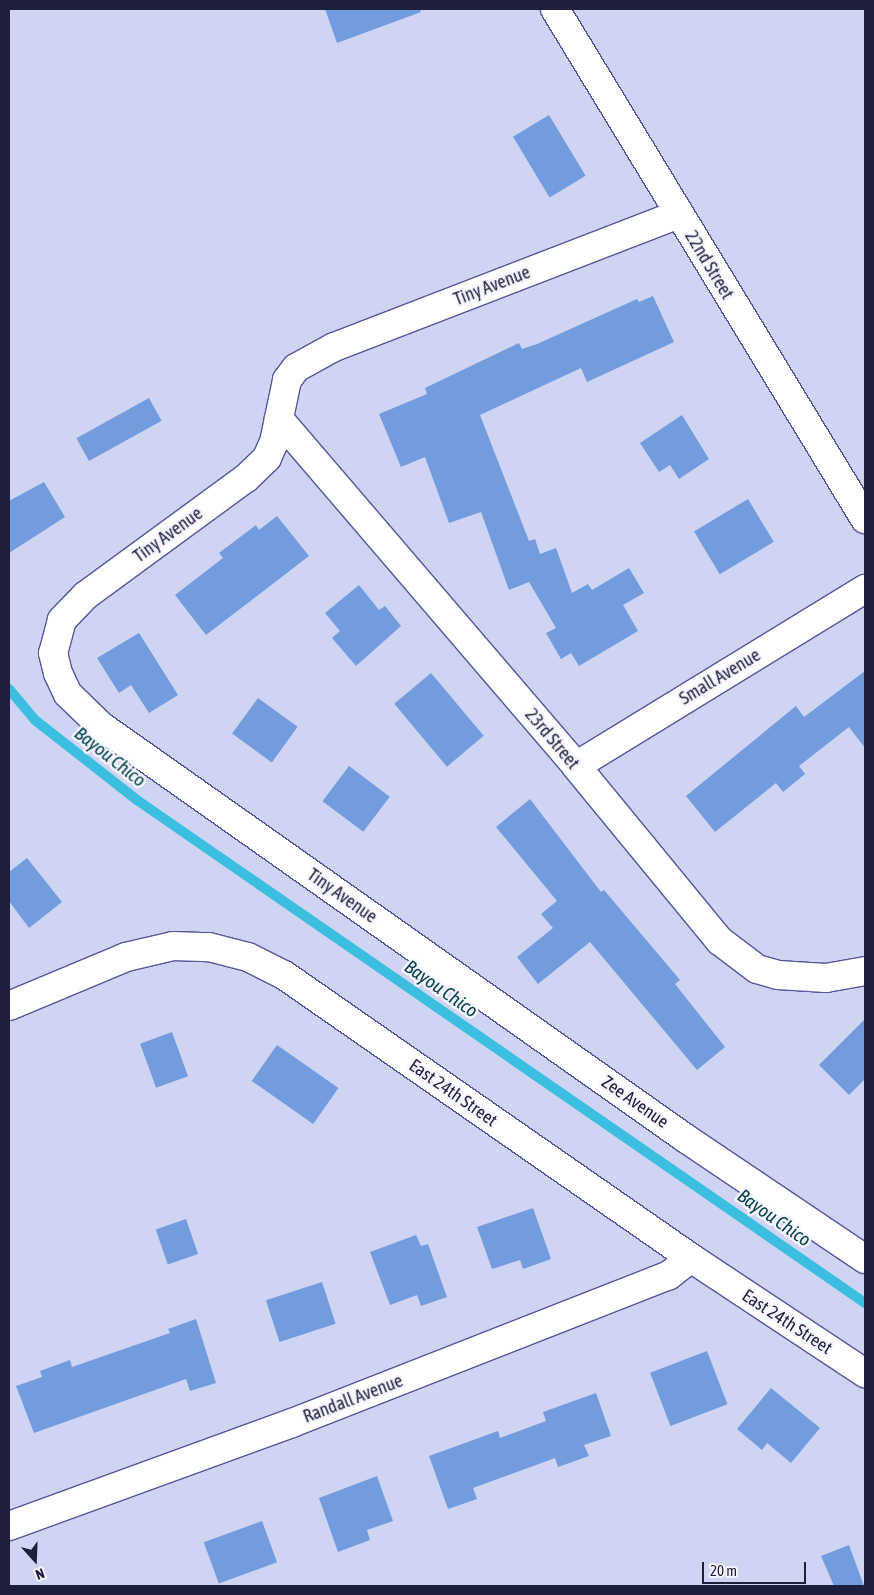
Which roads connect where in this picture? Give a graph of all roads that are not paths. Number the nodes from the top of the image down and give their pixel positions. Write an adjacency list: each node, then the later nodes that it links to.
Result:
1 (555, 9): 2 (street, 22nd Street)
2 (679, 214): 3 (street, Tiny Avenue); 4 (street, 22nd Street)
3 (280, 419): 6 (street, 23rd Street); 7 (street, Tiny Avenue)
4 (865, 519)
5 (865, 589): 6 (street, Small Avenue)
6 (576, 766): 8 (street, 23rd Street)
7 (407, 942): 11 (street, Zee Avenue)
8 (865, 971)
9 (9, 1006): 10 (street, East 24th Street)
10 (691, 1258): 12 (street, East 24th Street); 13 (street, Randall Avenue)
11 (865, 1259)
12 (865, 1373)
13 (9, 1526)

